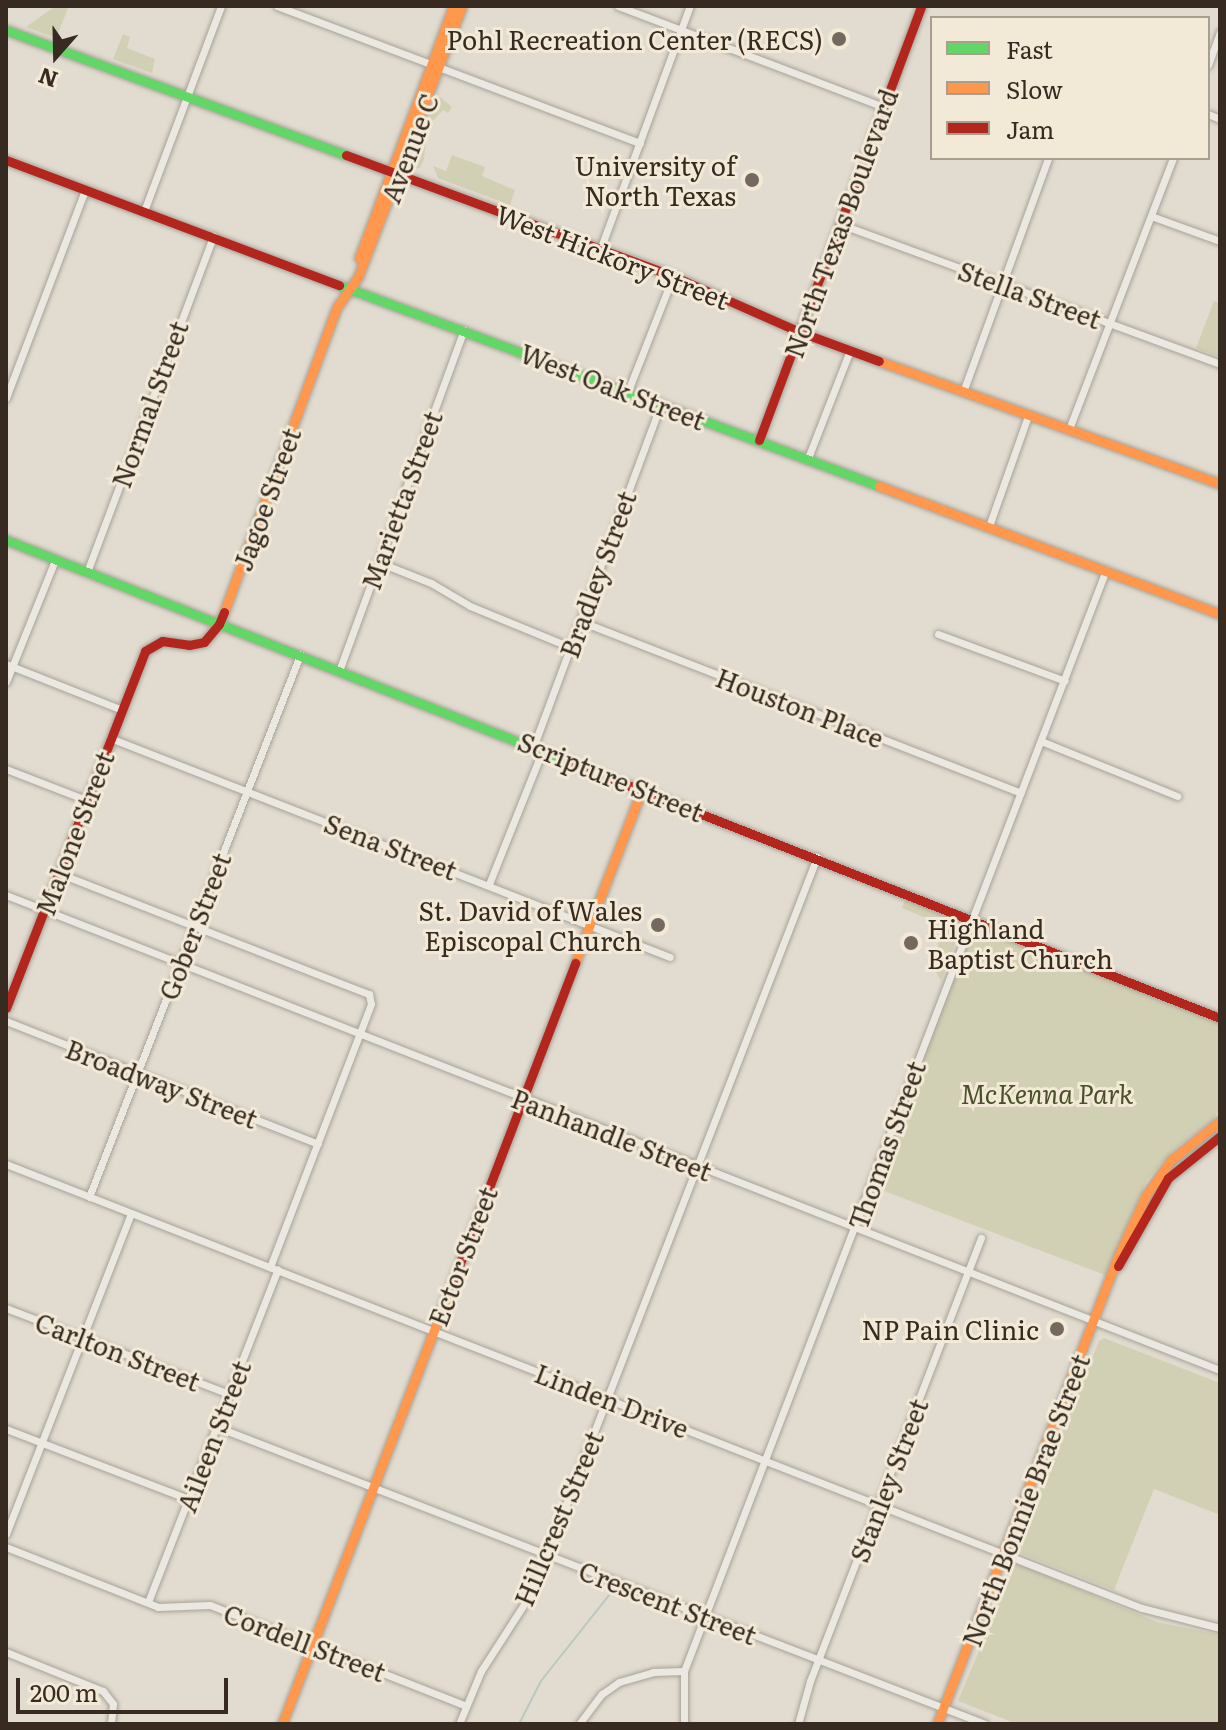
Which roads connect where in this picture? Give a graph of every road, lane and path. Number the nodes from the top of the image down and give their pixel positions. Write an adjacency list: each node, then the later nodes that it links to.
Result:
1 (221, 6): 14 (street)
2 (277, 6): 8 (street)
3 (453, 6): 13 (street)
4 (462, 6): 13 (street, Avenue C)
5 (618, 6): 10 (street)
6 (690, 6): 10 (street)
7 (921, 6): 15 (street, North Texas Boulevard)
8 (298, 10): 13 (street)
9 (6, 30): 14 (street, West Hickory Street)
10 (681, 30): 15 (street); 16 (street)
11 (1220, 32): 12 (street)
12 (1210, 60)
13 (436, 65): 16 (street); 20 (street, Jagoe Street)
14 (187, 97): 20 (street, West Hickory Street); 22 (street)
15 (884, 107): 24 (street, North Texas Boulevard)
16 (640, 143): 27 (street)
17 (6, 160): 21 (street, West Oak Street)
18 (1048, 160): 29 (street)
19 (1172, 160): 23 (street)
20 (396, 174): 27 (street, West Hickory Street); 30 (street, Jagoe Street)
21 (85, 190): 22 (street, West Oak Street); 38 (street)
22 (144, 211): 25 (street, West Oak Street)
23 (1151, 216): 26 (street); 31 (street)
24 (840, 224): 29 (street, Stella Street); 33 (street, North Texas Boulevard)
25 (213, 236): 30 (street, West Oak Street); 50 (street, Normal Street)
26 (1220, 241)
27 (600, 250): 28 (street, West Hickory Street)
28 (673, 276): 33 (street, West Hickory Street); 36 (street)
29 (1003, 284): 31 (street, Stella Street); 37 (street)
30 (350, 287): 32 (street, West Oak Street); 53 (street, Jagoe Street)
31 (1110, 324): 35 (street, Stella Street); 41 (street)
32 (464, 330): 36 (street, West Oak Street); 48 (street, Marietta Street)
33 (800, 332): 34 (street, West Hickory Street); 42 (street, North Texas Boulevard)
34 (850, 350): 37 (street, West Hickory Street); 43 (street)
35 (1220, 364)
36 (628, 391): 39 (street, West Oak Street)
37 (963, 392): 40 (street, West Hickory Street)
38 (6, 398)
39 (661, 403): 42 (street, West Oak Street); 52 (street, Bradley Street)
40 (1028, 416): 41 (street, West Hickory Street); 45 (street)
41 (1069, 429): 44 (street, West Hickory Street)
42 (759, 440): 43 (street, West Oak Street)
43 (808, 458): 45 (street, West Oak Street)
44 (1220, 484)
45 (989, 526): 49 (street, West Oak Street)
46 (6, 540): 47 (street, Scripture Street)
47 (55, 560): 50 (street, Scripture Street); 57 (street)
48 (378, 562): 55 (street); 58 (street, Marietta Street)
49 (1106, 570): 51 (street, West Oak Street); 59 (street, Thomas Street)
50 (87, 572): 53 (street, Scripture Street)
51 (1220, 614)
52 (580, 621): 55 (street, Bradley Street); 68 (street, Houston Place)
53 (219, 624): 56 (street, Scripture Street); 61 (street, Malone Street)
54 (938, 634): 59 (street)
55 (570, 647): 64 (street, Bradley Street)
56 (300, 655): 58 (street, Scripture Street); 67 (street, Gober Street)
57 (9, 665): 60 (street); 61 (street)
58 (339, 671): 64 (street, Scripture Street)
59 (1065, 681): 63 (street, Thomas Street)
60 (6, 682)
61 (122, 710): 62 (street, Malone Street)
62 (110, 738): 67 (street, Sena Street); 70 (street, Malone Street)
63 (1041, 741): 68 (street, Thomas Street); 69 (street)
64 (538, 747): 66 (street, Scripture Street); 73 (street, Bradley Street)
65 (6, 769): 70 (street)
66 (642, 789): 71 (street, Scripture Street); 77 (street, Ector Street)
67 (247, 790): 73 (street, Sena Street); 78 (street, Gober Street)
68 (1021, 793): 76 (street, Thomas Street)
69 (1177, 796)
70 (86, 800): 72 (street, Malone Street)
71 (817, 857): 76 (street, Scripture Street); 91 (street, Hillcrest Street)
72 (58, 873): 75 (street, Malone Street); 78 (street)
73 (489, 884): 77 (street, Sena Street)
74 (6, 895): 75 (street, Panhandle Street)
75 (44, 910): 80 (street, Panhandle Street); 81 (street, Malone Street)
76 (971, 919): 82 (street, Scripture Street); 94 (street, Thomas Street)
77 (590, 925): 79 (street, Sena Street); 86 (street, Ector Street)
78 (194, 926): 80 (street, Gober Street); 84 (street, Aileen Street)
79 (670, 957)
80 (180, 963): 84 (street, Panhandle Street); 85 (street, Gober Street)
81 (6, 1008)
82 (1218, 1017)
83 (6, 1021): 85 (street, Broadway Street)
84 (360, 1035): 86 (street, Panhandle Street); 89 (street, Aileen Street)
85 (137, 1073): 89 (street, Broadway Street); 92 (street, Gober Street)
86 (523, 1099): 91 (street, Panhandle Street); 101 (street, Ector Street)
87 (1220, 1121): 98 (street, North Bonnie Brae Street)
88 (1220, 1136): 98 (street, North Bonnie Brae Street)
89 (318, 1144): 96 (street, Aileen Street)
90 (6, 1164): 92 (street, Linden Drive)
91 (696, 1167): 94 (street, Panhandle Street); 105 (street, Hillcrest Street)
92 (89, 1197): 93 (street, Linden Drive)
93 (131, 1213): 96 (street, Linden Drive); 102 (street)
94 (856, 1227): 97 (street, Panhandle Street); 109 (street, Thomas Street)
95 (981, 1238): 97 (street, Stanley Street)
96 (274, 1268): 101 (street, Linden Drive); 104 (street, Aileen Street)
97 (968, 1271): 100 (street, Panhandle Street); 112 (street, Stanley Street)
98 (1112, 1276): 100 (street, North Bonnie Brae Street)
99 (6, 1308): 102 (street, Carlton Street)
100 (1096, 1319): 103 (street, Panhandle Street); 115 (street, North Bonnie Brae Street)
101 (434, 1330): 105 (street, Linden Drive); 110 (street, Ector Street)
102 (82, 1338): 104 (street, Carlton Street); 108 (street)
103 (1220, 1370)
104 (229, 1394): 106 (street, Aileen Street)
105 (607, 1399): 109 (street, Linden Drive); 116 (street, Hillcrest Street)
106 (217, 1427): 110 (street, Crescent Street); 111 (street, Aileen Street)
107 (6, 1429): 108 (street)
108 (41, 1443): 111 (street); 113 (street)
109 (766, 1460): 112 (street, Linden Drive); 118 (street, Thomas Street)
110 (373, 1489): 116 (street, Crescent Street); 120 (street, Ector Street)
111 (188, 1499): 117 (street, Aileen Street)
112 (879, 1503): 115 (street, Linden Drive); 122 (street, Stanley Street)
113 (6, 1534)
114 (6, 1547): 117 (street, Cordell Street)
115 (1005, 1552): 119 (street, Linden Drive); 125 (street, North Bonnie Brae Street)
116 (546, 1556): 118 (street, Crescent Street); 124 (street, Hillcrest Street)
117 (148, 1602): 120 (street, Cordell Street)
118 (704, 1617): 122 (street, Crescent Street); 123 (street, Thomas Street)
119 (1220, 1628)
120 (312, 1645): 124 (street, Cordell Street); 127 (street, Ector Street)
121 (6, 1652): 126 (street)
122 (818, 1660): 125 (street, Crescent Street); 131 (street, Stanley Street)
123 (684, 1671): 129 (street); 130 (street, Thomas Street)
124 (466, 1706): 128 (street, Hillcrest Street)
125 (943, 1707): 132 (street, North Bonnie Brae Street); 133 (street, Crescent Street)
126 (111, 1724)
127 (282, 1724)
128 (459, 1724)
129 (579, 1724)
130 (684, 1724)
131 (798, 1724)
132 (937, 1724)
133 (985, 1724)

